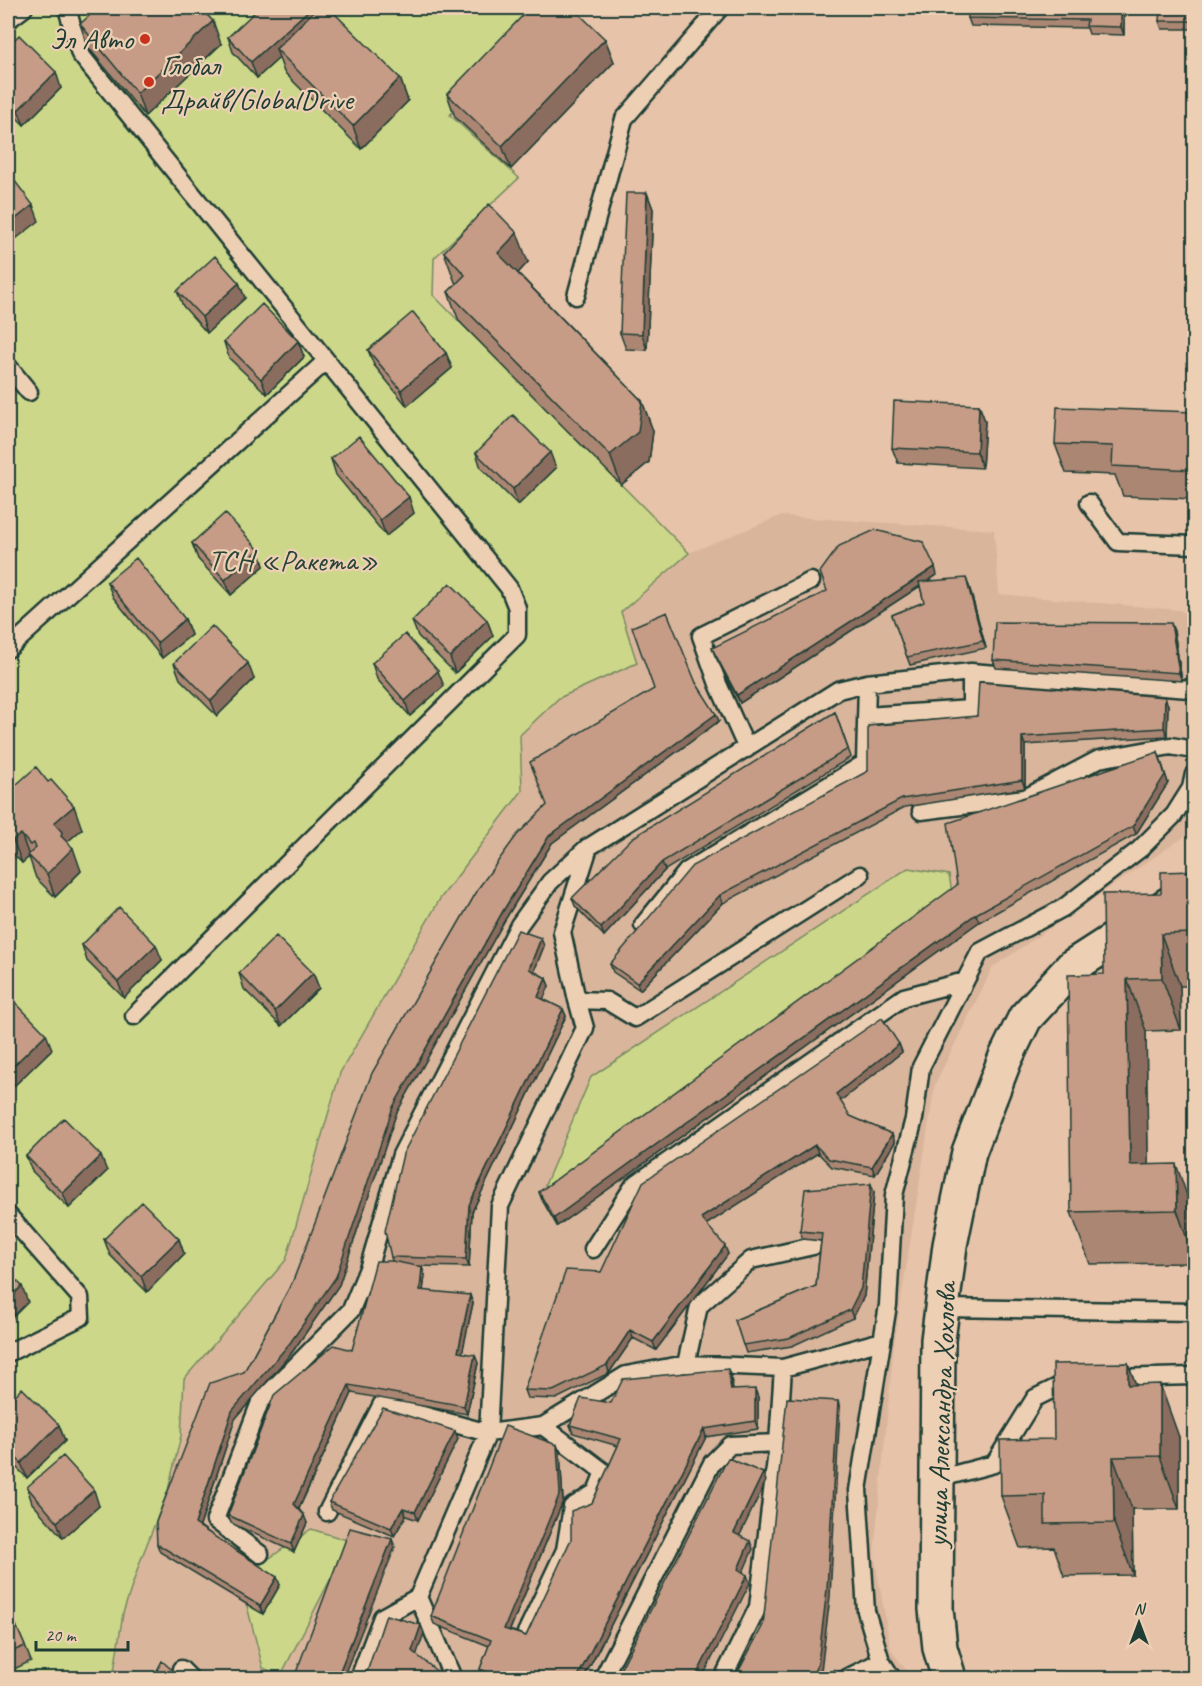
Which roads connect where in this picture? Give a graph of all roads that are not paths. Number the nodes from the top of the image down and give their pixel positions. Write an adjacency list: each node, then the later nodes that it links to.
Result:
1 (24, 8): 4 (lane)
2 (68, 8): 6 (lane)
3 (720, 8): 5 (lane)
4 (8, 20)
5 (576, 296)
6 (327, 361): 12 (lane); 27 (lane)
7 (8, 366): 8 (lane)
8 (29, 392)
9 (1089, 503): 10 (lane)
10 (1194, 545)
11 (812, 581): 17 (lane)
12 (8, 649)
13 (972, 672): 14 (lane); 15 (lane); 16 (lane)
14 (867, 683): 16 (lane); 17 (lane)
15 (1194, 692)
16 (866, 716): 24 (lane)
17 (747, 748): 21 (lane)
18 (1194, 750): 20 (lane)
19 (1194, 774): 25 (lane)
20 (921, 811)
21 (589, 846): 26 (lane); 43 (lane)
22 (860, 875): 26 (lane)
23 (1194, 888): 31 (street, улица Александра Хохлова)
24 (634, 936)
25 (965, 981): 30 (lane); 33 (lane)
26 (577, 1000): 39 (lane)
27 (134, 1016)
28 (8, 1215): 34 (lane)
29 (813, 1246): 35 (lane)
30 (593, 1249)
31 (942, 1308): 32 (lane); 41 (street, улица Александра Хохлова)
32 (1194, 1312)
33 (882, 1341): 36 (lane); 46 (lane)
34 (8, 1353)
35 (686, 1364): 36 (lane); 38 (lane)
36 (783, 1368): 40 (lane)
37 (1194, 1376): 41 (lane)
38 (543, 1426): 39 (lane); 45 (lane)
39 (488, 1433): 42 (lane); 44 (lane)
40 (778, 1443): 49 (lane); 50 (lane)
41 (937, 1479): 53 (street, улица Александра Хохлова)
42 (327, 1512)
43 (260, 1554)
44 (418, 1597): 47 (lane); 48 (lane)
45 (526, 1633)
46 (881, 1661): 51 (lane); 52 (lane)
47 (359, 1678)
48 (453, 1678)
49 (603, 1678)
50 (723, 1678)
51 (848, 1678)
52 (892, 1678)
53 (949, 1678)

